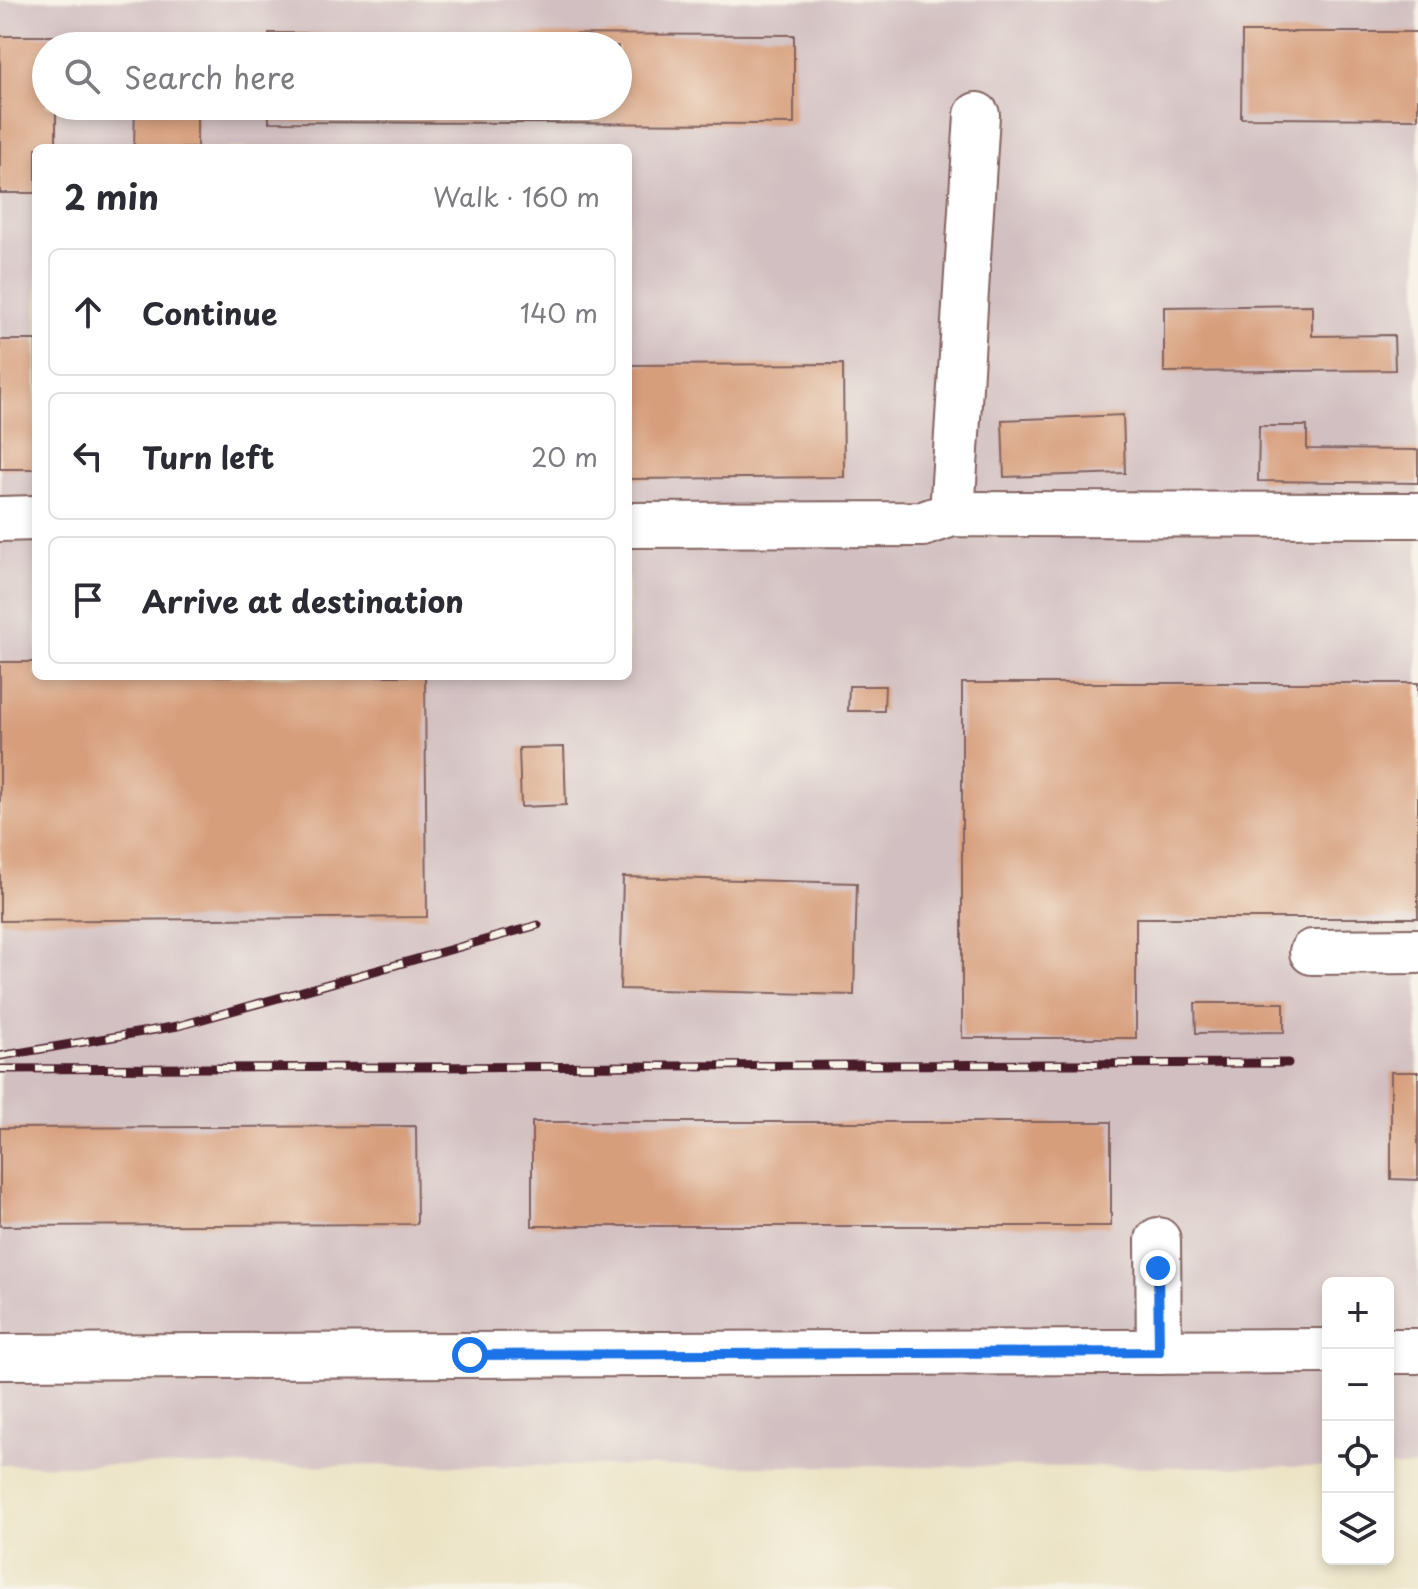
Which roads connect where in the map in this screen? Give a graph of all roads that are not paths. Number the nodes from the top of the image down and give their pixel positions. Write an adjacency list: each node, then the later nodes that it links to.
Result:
1 (977, 115): 2 (lane)
2 (952, 514): 3 (lane); 6 (lane)
3 (1418, 515)
4 (32, 518): 5 (lane)
5 (0, 519)
6 (632, 525)
7 (1418, 951): 8 (lane)
8 (1312, 952)
9 (1158, 1240): 13 (lane)
10 (1322, 1351): 13 (lane)
11 (1394, 1351): 12 (lane)
12 (1418, 1351)
13 (1159, 1352): 14 (lane)
14 (0, 1357)

